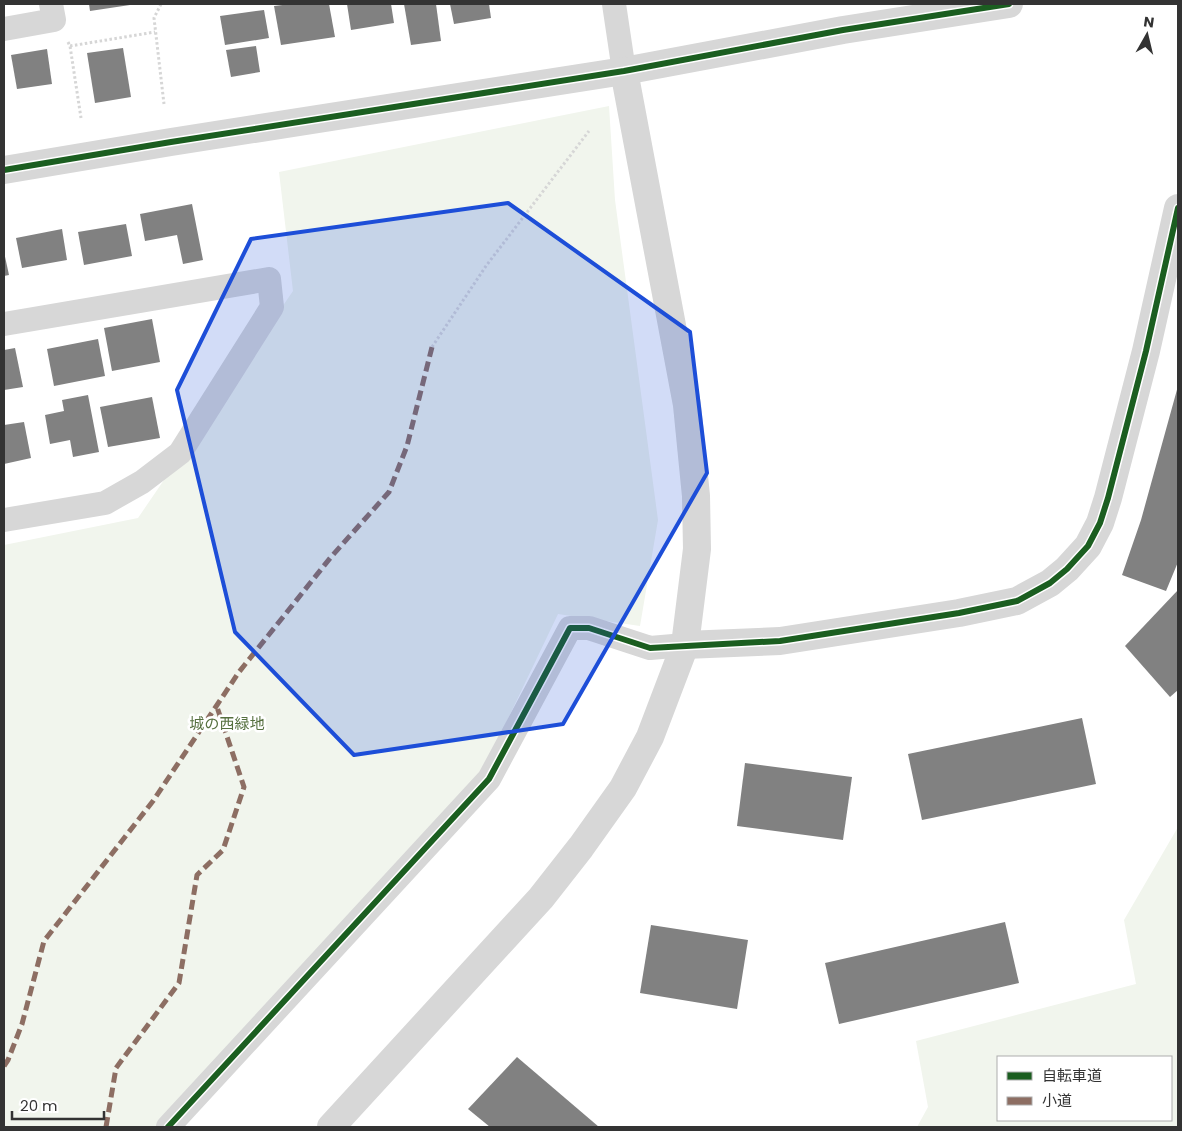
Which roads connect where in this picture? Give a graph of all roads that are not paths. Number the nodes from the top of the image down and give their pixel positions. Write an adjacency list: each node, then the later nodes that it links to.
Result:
1 (614, 4): 5 (street)
2 (1010, 4): 5 (street)
3 (53, 12): 4 (street)
4 (4, 29)
5 (624, 70): 6 (street); 10 (street)
6 (4, 170)
7 (1178, 208): 10 (street)
8 (4, 324): 9 (street)
9 (4, 520)
10 (685, 645): 11 (street); 12 (street)
11 (168, 1127)
12 (331, 1127)

